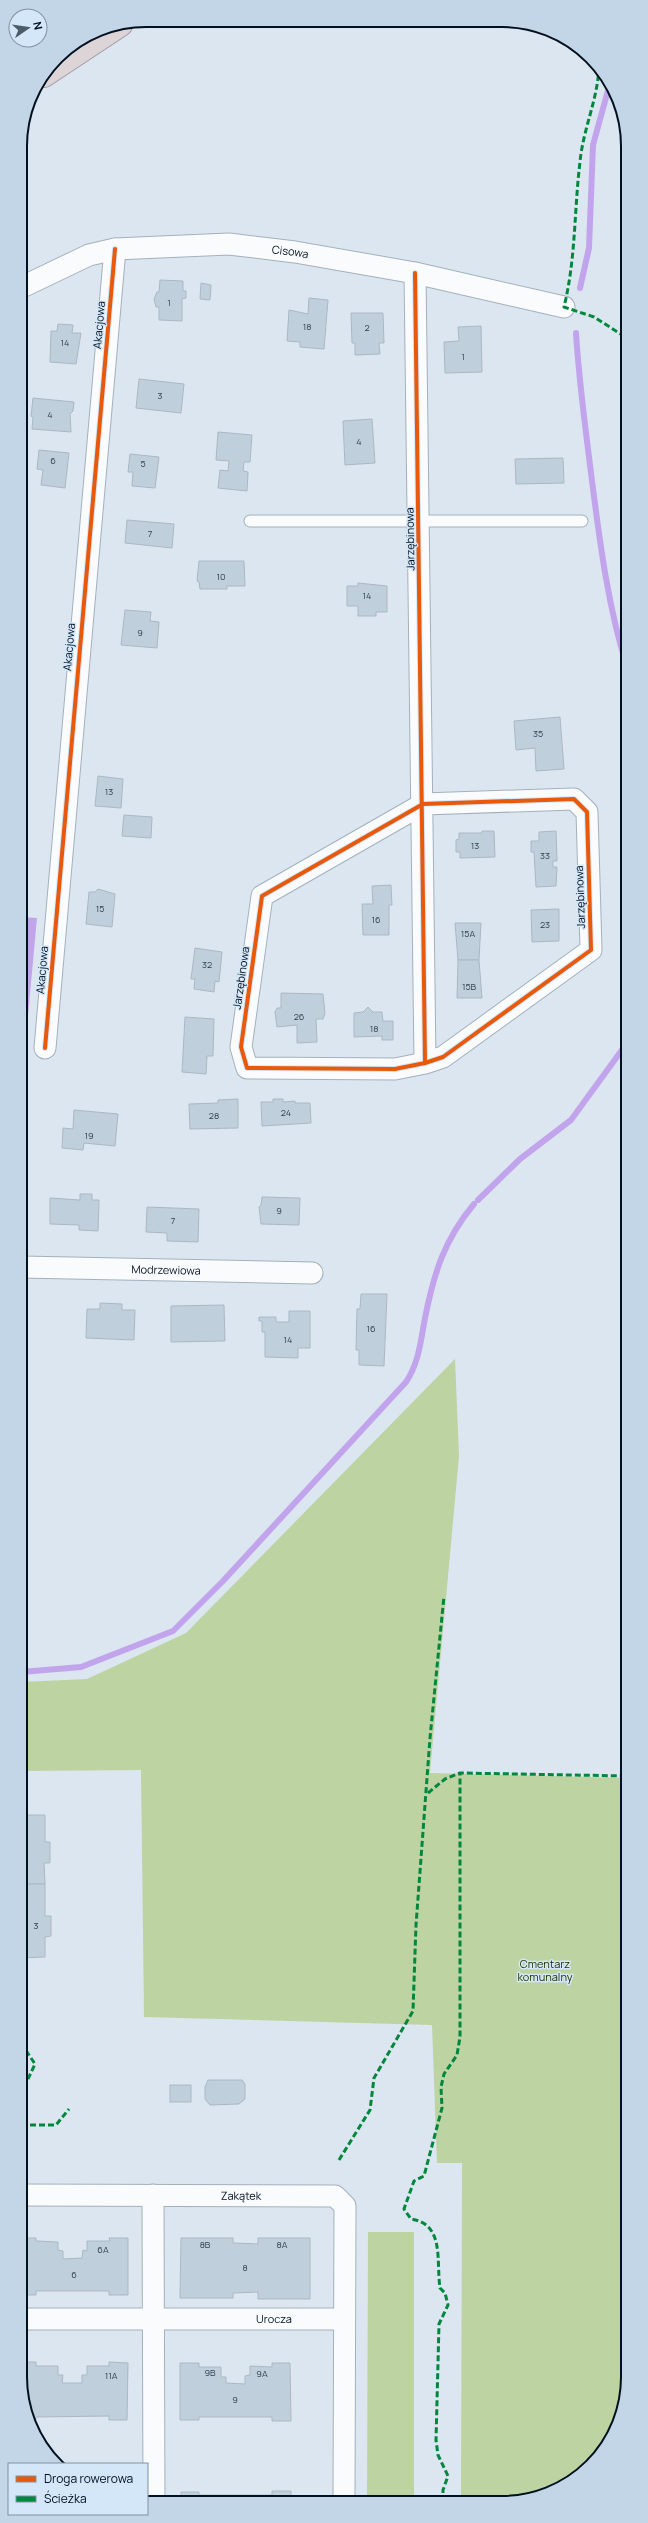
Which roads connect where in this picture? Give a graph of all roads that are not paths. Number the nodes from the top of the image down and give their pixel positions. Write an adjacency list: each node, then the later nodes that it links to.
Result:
1 (110, 33): 2 (highway)
2 (57, 67)
3 (115, 249): 4 (street, Cisowa); 5 (street, Cisowa); 11 (street, Akacjowa)
4 (415, 273): 6 (street, Cisowa); 8 (street, Jarzębinowa)
5 (27, 285)
6 (564, 307)
7 (250, 521): 8 (lane)
8 (419, 521): 9 (lane); 10 (street, Jarzębinowa)
9 (582, 521)
10 (423, 804): 12 (street, Jarzębinowa); 12 (street, Jarzębinowa); 12 (street, Jarzębinowa)
11 (45, 1048)
12 (425, 1063)
13 (27, 1267): 14 (street, Modrzewiowa)
14 (312, 1273)
15 (27, 2195): 16 (street, Zakątek)
16 (153, 2195): 18 (street, Zakątek); 19 (street)
17 (27, 2319): 19 (street, Urocza)
18 (343, 2319): 19 (street, Urocza); 21 (street)
19 (154, 2321): 20 (street)
20 (154, 2496)
21 (344, 2496)

